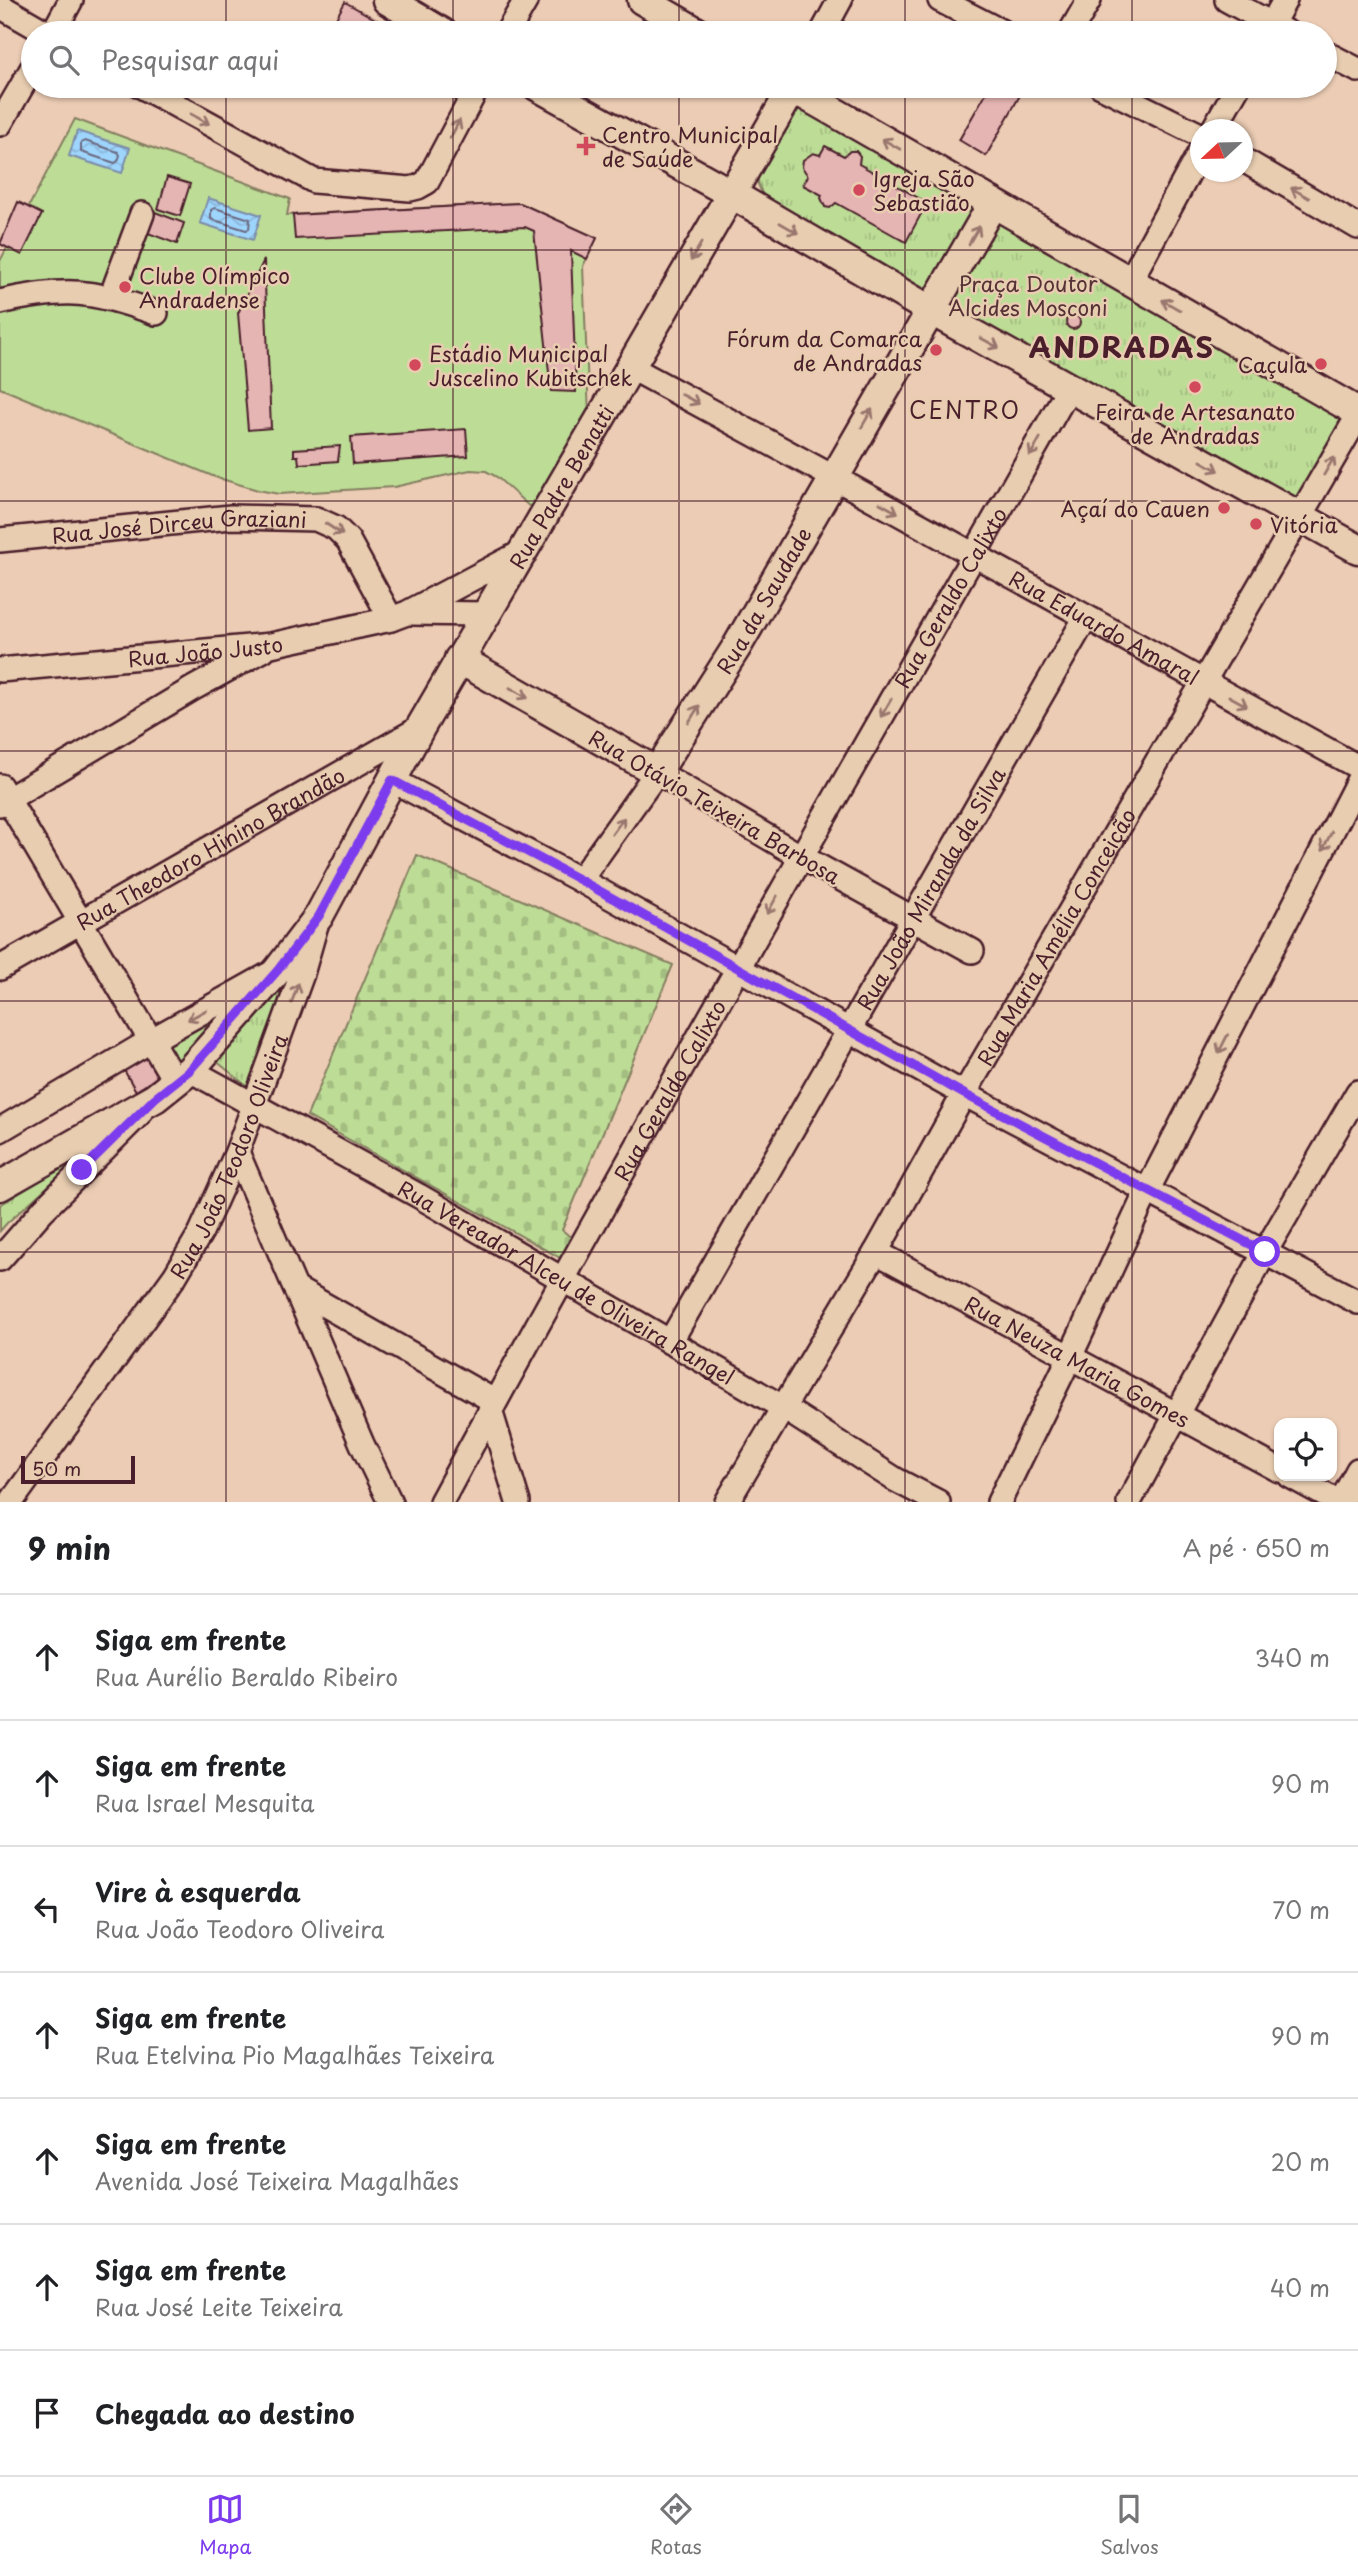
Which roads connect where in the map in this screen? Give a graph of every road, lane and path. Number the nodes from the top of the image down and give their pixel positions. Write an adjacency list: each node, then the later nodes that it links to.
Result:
1 (71, 0): 12 (street)
2 (387, 0): 13 (main road)
3 (526, 0): 14 (street)
4 (642, 0): 15 (main road)
5 (840, 0): 16 (street)
6 (940, 0): 17 (street)
7 (1089, 0): 18 (street)
8 (1227, 0): 19 (street)
9 (1285, 0): 20 (street)
10 (0, 6): 11 (street)
11 (26, 21)
12 (60, 21)
13 (423, 21)
14 (514, 21)
15 (678, 21)
16 (829, 21)
17 (981, 21)
18 (1077, 21)
19 (1261, 21)
20 (1278, 21)
21 (1337, 59): 22 (street)
22 (1358, 70)
23 (21, 88): 32 (street)
24 (163, 98): 25 (street, one-way to 25)
25 (472, 98)
26 (559, 98): 36 (main road)
27 (785, 98): 36 (main road, Rua Padre Benatti)
28 (813, 98): 37 (main road, one-way to 28)
29 (1125, 98): 33 (street)
30 (1231, 98): 31 (street)
31 (1219, 119)
32 (0, 124)
33 (1190, 130)
34 (1253, 165): 39 (street, one-way to 34)
35 (1190, 170): 40 (street)
36 (730, 193): 43 (main road, one-way to 43); 45 (main road, Rua Padre Benatti, one-way to 45)
37 (993, 203): 40 (main road); 43 (main road, Rua da Saudade, one-way to 37)
38 (142, 214): 41 (street)
39 (1358, 226)
40 (1129, 281): 47 (main road, one-way to 40)
41 (111, 297): 42 (street); 44 (street)
42 (0, 302)
43 (930, 310): 46 (main road, one-way to 46); 48 (main road, Rua da Saudade, one-way to 43)
44 (156, 313)
45 (629, 367): 48 (street, Rua Eduardo Amaral, one-way to 48); 52 (main road, Rua Padre Benatti)
46 (1069, 388): 49 (main road, one-way to 49); 53 (street, Rua Geraldo Calixto, one-way to 53)
47 (1358, 414): 49 (street, one-way to 47)
48 (833, 477): 53 (street, Rua Eduardo Amaral, one-way to 53); 65 (main road, Rua da Saudade, one-way to 48)
49 (1300, 516): 51 (main road); 61 (street, Rua Maria Amélia Conceição)
50 (0, 540): 55 (street, Rua José Dirceu Graziani, one-way to 55)
51 (1358, 549)
52 (524, 551): 54 (main road, Rua Padre Benatti); 55 (street)
53 (974, 555): 56 (street, Rua Eduardo Amaral); 69 (street, Rua Geraldo Calixto, one-way to 69)
54 (486, 614): 55 (street); 59 (main road, Rua Padre Benatti)
55 (399, 616): 57 (street, Rua João Justo)
56 (1086, 617): 61 (street, Rua Eduardo Amaral); 72 (street, Rua João Miranda da Silva)
57 (271, 645): 58 (street, Rua João Justo); 62 (street)
58 (181, 653): 60 (street, Rua João Justo); 62 (street)
59 (459, 659): 63 (main road, Rua Padre Benatti); 65 (main road, Rua Otávio Teixeira Barbosa, one-way to 65)
60 (0, 670)
61 (1205, 683): 64 (street, Rua Eduardo Amaral, one-way to 64); 83 (street, Rua Maria Amélia Conceição)
62 (192, 689): 68 (street)
63 (420, 727): 66 (main road, Rua Padre Benatti); 73 (street, Rua Theodoro Hinino Brandão)
64 (1358, 767)
65 (657, 772): 69 (street, Rua Otávio Teixeira Barbosa); 70 (street, Rua da Saudade, one-way to 65)
66 (392, 780): 70 (street); 71 (main road, Rua João Teodoro Oliveira)
67 (1358, 780): 88 (street, one-way to 88)
68 (3, 796): 73 (street)
69 (800, 856): 72 (street, Rua Otávio Teixeira Barbosa); 77 (street, Rua Geraldo Calixto, one-way to 77)
70 (580, 880): 77 (street)
71 (319, 916): 75 (street, Rua João Teodoro Oliveira); 78 (main road)
72 (913, 919): 74 (street, Rua Otávio Teixeira Barbosa); 79 (street, Rua João Miranda da Silva)
73 (81, 921): 76 (street, Rua Theodoro Hinino Brandão); 80 (street)
74 (972, 951)
75 (306, 958): 78 (street); 84 (street, Rua João Teodoro Oliveira, one-way to 75)
76 (0, 968)
77 (736, 968): 79 (street); 92 (street, Rua Geraldo Calixto)
78 (278, 970): 80 (street, one-way to 80); 81 (main road)
79 (849, 1030): 83 (street); 95 (street, Rua João Miranda da Silva)
80 (150, 1041): 81 (street); 85 (street)
81 (173, 1084): 84 (street, Rua Vereador Alceu de Oliveira Rangel); 87 (main road); 91 (street)
82 (1358, 1092): 90 (street)
83 (964, 1094): 88 (street); 89 (street, Rua Maria Amélia Conceição)
84 (254, 1103): 86 (street, Rua João Teodoro Oliveira); 92 (street, Rua Vereador Alceu de Oliveira Rangel)
85 (0, 1130)
86 (237, 1152): 93 (street); 103 (street, Rua João Teodoro Oliveira)
87 (0, 1186)
88 (1147, 1191): 90 (street); 96 (street)
89 (876, 1252): 96 (street, Rua Neuza Maria Gomes); 98 (street, Rua Maria Amélia Conceição)
90 (1265, 1252): 94 (street); 99 (street)
91 (0, 1259)
92 (564, 1280): 95 (street, Rua Vereador Alceu de Oliveira Rangel); 97 (street, Rua Geraldo Calixto)
93 (298, 1290): 97 (street); 104 (street)
94 (1358, 1302)
95 (670, 1342): 98 (street, Rua Vereador Alceu de Oliveira Rangel)
96 (1070, 1357): 99 (street, Rua Neuza Maria Gomes); 109 (street)
97 (492, 1406): 105 (street, Rua Geraldo Calixto); 106 (street)
98 (785, 1408): 107 (street, Rua Maria Amélia Conceição); 108 (street, Rua Vereador Alceu de Oliveira Rangel)
99 (1176, 1412): 100 (street, Rua Neuza Maria Gomes); 110 (street)
100 (1274, 1467)
101 (1358, 1470): 111 (street)
102 (1300, 1481): 111 (street)
103 (11, 1502)
104 (390, 1502)
105 (441, 1502)
106 (518, 1502)
107 (727, 1502)
108 (938, 1502)
109 (999, 1502)
110 (1129, 1502)
111 (1340, 1502)

